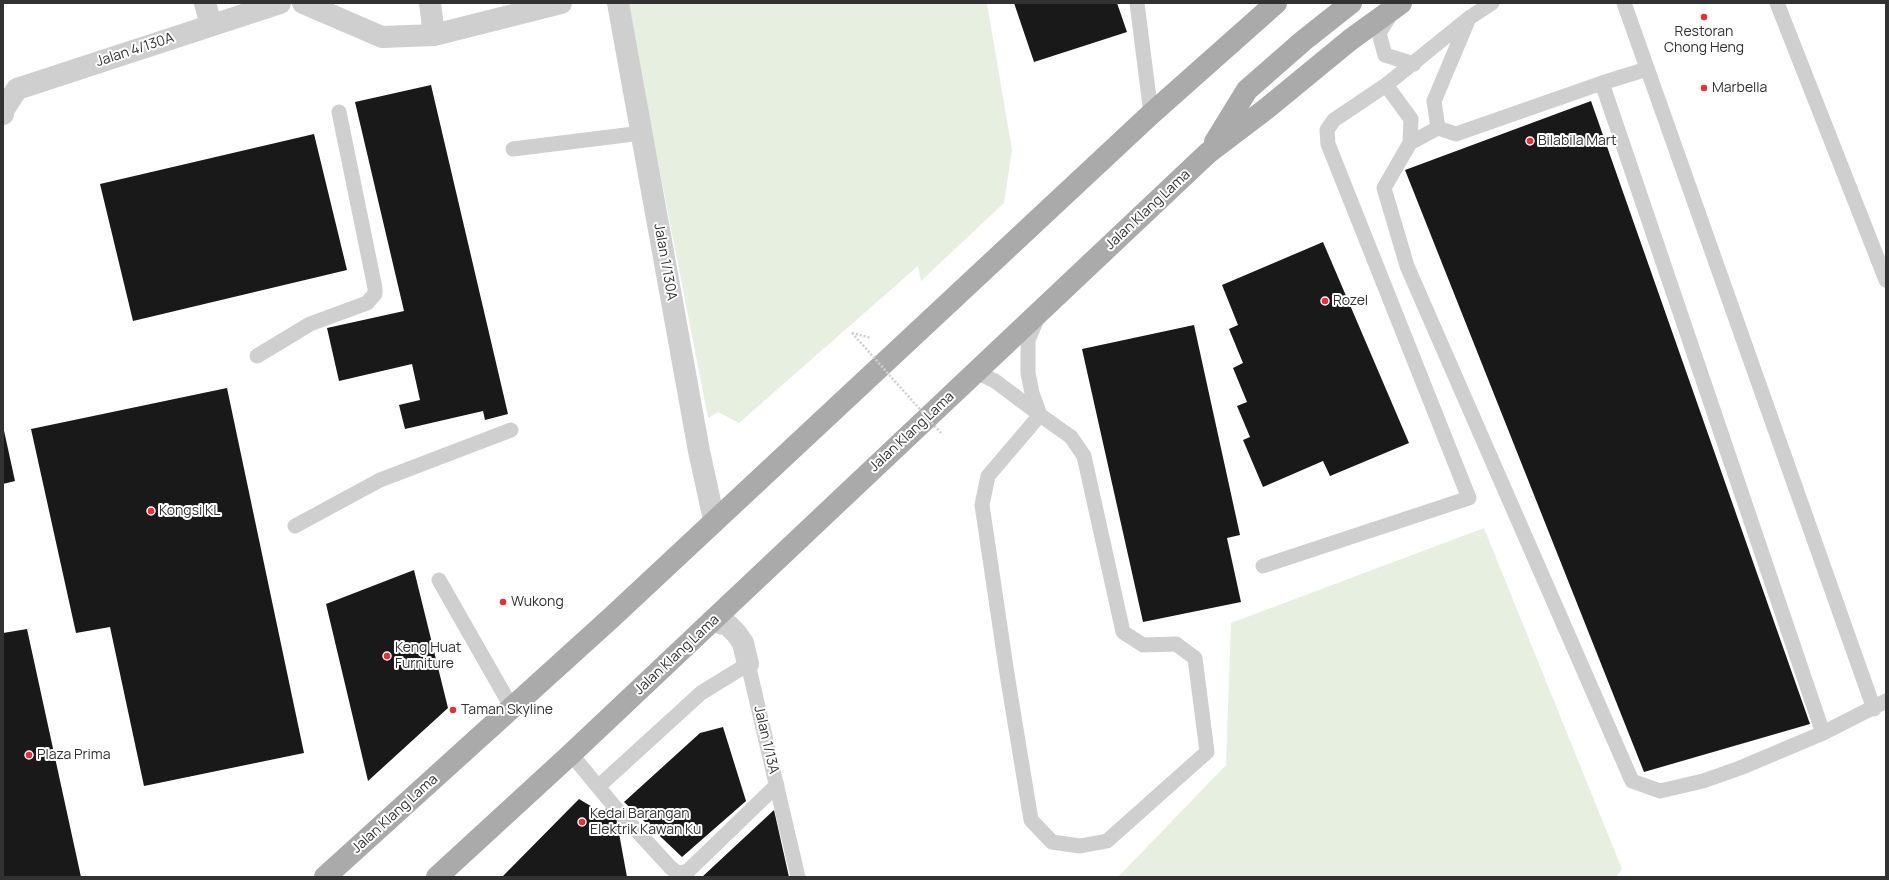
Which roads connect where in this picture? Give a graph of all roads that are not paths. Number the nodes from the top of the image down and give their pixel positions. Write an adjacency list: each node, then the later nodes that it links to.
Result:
1 (205, 3): 15 (street)
2 (280, 3): 15 (street, Jalan 4/130A)
3 (303, 3): 16 (street)
4 (430, 3): 16 (street)
5 (561, 3): 16 (street)
6 (618, 3): 25 (street, Jalan 1/130A)
7 (1137, 3): 23 (lane)
8 (1276, 3): 23 (main road, Jalan Klang Lama)
9 (1352, 3): 28 (main road)
10 (1492, 3): 14 (lane)
11 (1624, 3): 18 (lane)
12 (1777, 3): 29 (lane)
13 (1398, 5): 17 (lane); 28 (main road, Jalan Klang Lama)
14 (1469, 18): 17 (lane); 24 (lane)
15 (212, 25): 22 (street, Jalan 4/130A)
16 (434, 35)
17 (1414, 64): 20 (lane)
18 (1647, 69): 19 (lane); 41 (lane)
19 (1602, 83): 24 (lane); 43 (lane)
20 (1386, 85): 26 (lane); 37 (lane)
21 (340, 112): 31 (lane)
22 (3, 114)
23 (1151, 114): 35 (main road, Jalan Klang Lama)
24 (1438, 128): 26 (lane)
25 (642, 133): 27 (lane); 35 (street, Jalan 1/130A)
26 (1410, 143): 43 (lane)
27 (514, 149)
28 (1208, 152): 30 (main road, Jalan Klang Lama)
29 (1886, 280)
30 (1040, 311): 32 (main road, Jalan Klang Lama); 33 (lane)
31 (258, 356)
32 (968, 380): 33 (lane); 39 (main road, Jalan Klang Lama)
33 (1040, 415): 33 (lane)
34 (510, 430): 36 (lane)
35 (714, 520): 42 (main road, Jalan Klang Lama)
36 (296, 526)
37 (1263, 566)
38 (439, 580): 42 (lane)
39 (712, 621): 40 (street, Jalan 1/13A); 44 (main road, Jalan Klang Lama)
40 (748, 664): 45 (lane, Jalan 1/13A); 46 (lane)
41 (1880, 705): 43 (lane)
42 (512, 708): 47 (main road, Jalan Klang Lama)
43 (1823, 733)
44 (571, 754): 46 (lane); 48 (main road, Jalan Klang Lama)
45 (776, 784): 46 (lane); 49 (lane, Jalan 1/13A)
46 (599, 786)
47 (325, 877)
48 (437, 877)
49 (798, 877)

